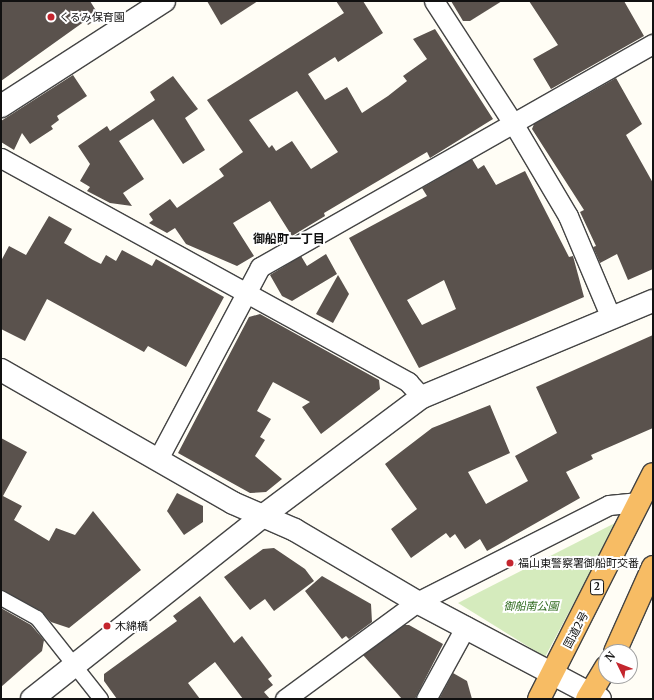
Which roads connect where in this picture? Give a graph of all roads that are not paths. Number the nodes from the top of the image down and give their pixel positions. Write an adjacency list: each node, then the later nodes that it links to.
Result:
1 (164, 1): 4 (street)
2 (434, 1): 5 (street)
3 (653, 44): 5 (street)
4 (1, 106)
5 (513, 123): 7 (street); 9 (street)
6 (1, 158): 7 (street)
7 (246, 291): 11 (street); 12 (street)
8 (652, 301): 9 (street)
9 (611, 318): 11 (street)
10 (1, 370): 12 (street)
11 (422, 397): 15 (street)
12 (158, 457): 15 (street)
13 (653, 474): 14 (highway, 国道2号 / 2)
14 (639, 502): 18 (street); 22 (highway, 国道2号 / 2)
15 (264, 515): 18 (street); 21 (street)
16 (653, 567): 20 (highway)
17 (1, 598): 21 (street)
18 (417, 602): 19 (street); 27 (street)
19 (466, 626): 22 (street); 28 (street)
20 (619, 644)
21 (74, 663): 25 (street); 26 (street)
22 (551, 675): 24 (street); 29 (highway, 国道2号 / 2)
23 (598, 684): 24 (highway)
24 (592, 697)
25 (32, 699)
26 (101, 699)
27 (285, 699)
28 (426, 699)
29 (539, 699)

